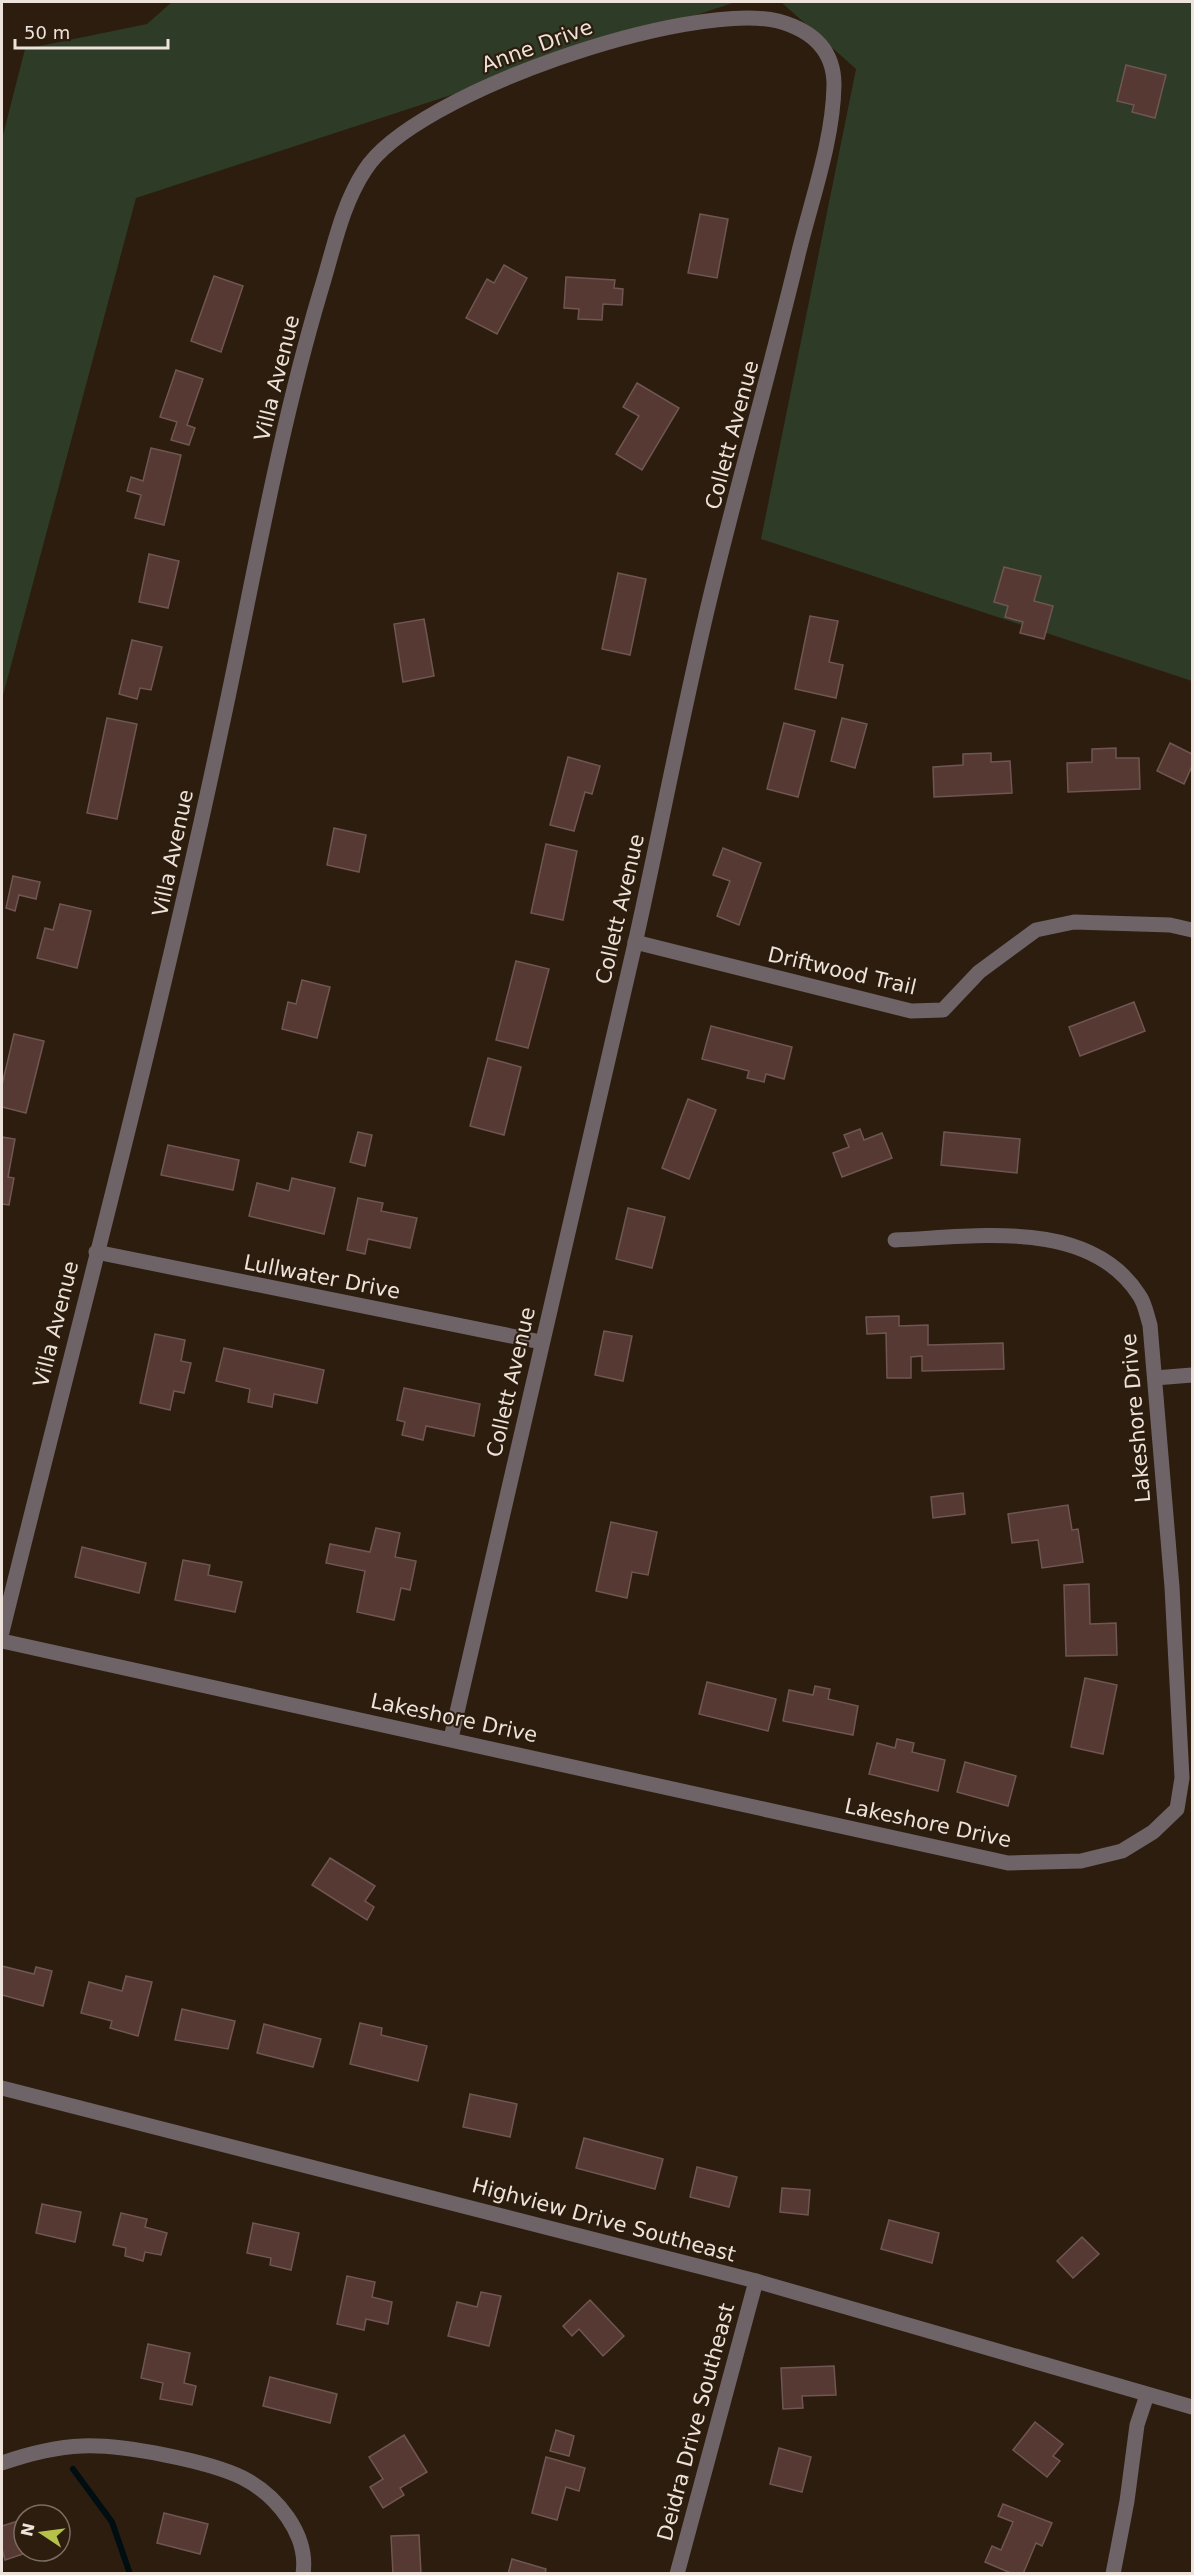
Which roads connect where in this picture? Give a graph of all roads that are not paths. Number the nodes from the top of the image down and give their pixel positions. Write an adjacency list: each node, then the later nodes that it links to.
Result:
1 (834, 89): 2 (street, Anne Drive); 4 (street, Collett Avenue)
2 (432, 115): 6 (street, Villa Avenue)
3 (1192, 930): 4 (street, Driftwood Trail)
4 (635, 942): 7 (street, Collett Avenue)
5 (895, 1240): 9 (street, Lakeshore Drive)
6 (96, 1252): 7 (street, Lullwater Drive); 10 (street, Villa Avenue)
7 (541, 1342): 12 (street, Collett Avenue)
8 (1192, 1375): 9 (street)
9 (1155, 1378): 12 (street, Lakeshore Drive)
10 (2, 1632)
11 (2, 1641): 12 (street, Lakeshore Drive)
12 (450, 1738)
13 (2, 2088): 14 (street, Highview Drive Southeast)
14 (756, 2281): 15 (street, Highview Drive Southeast); 19 (street, Deidra Drive Southeast)
15 (1147, 2395): 16 (street, Highview Drive Southeast); 20 (street)
16 (1192, 2407)
17 (2, 2463): 18 (street)
18 (303, 2574)
19 (677, 2574)
20 (1113, 2574)

